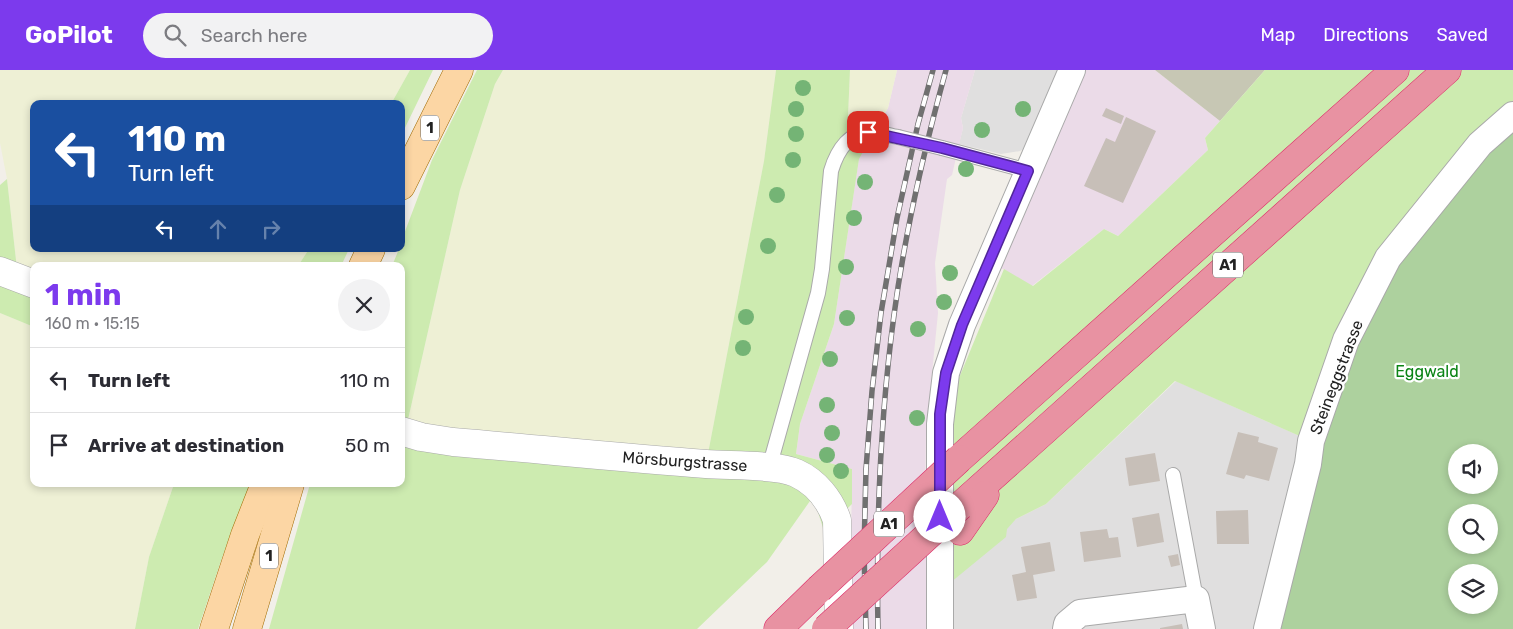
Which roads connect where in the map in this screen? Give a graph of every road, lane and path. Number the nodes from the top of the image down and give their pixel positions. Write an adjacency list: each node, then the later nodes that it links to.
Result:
1 (459, 70): 7 (main road, 1)
2 (1072, 70): 6 (street)
3 (1395, 70): 19 (highway, A1, bridge)
4 (1447, 70): 15 (highway, A1)
5 (1513, 115): 26 (street, Steineggstrasse)
6 (1028, 171): 11 (lane, bridge); 23 (street)
7 (405, 178)
8 (0, 271): 9 (street)
9 (30, 282)
10 (405, 432): 11 (street, Mörsburgstrasse)
11 (769, 468): 21 (street, Mörsburgstrasse)
12 (1173, 476): 16 (lane)
13 (264, 487): 17 (main road, 1)
14 (289, 487): 18 (main road, 1)
15 (960, 518): 20 (highway, A1, bridge); 22 (highway)
16 (1196, 599): 24 (street); 25 (street)
17 (214, 629)
18 (247, 629)
19 (778, 629)
20 (826, 629)
21 (839, 629)
22 (853, 629)
23 (940, 629)
24 (1066, 629)
25 (1202, 629)
26 (1268, 629)

